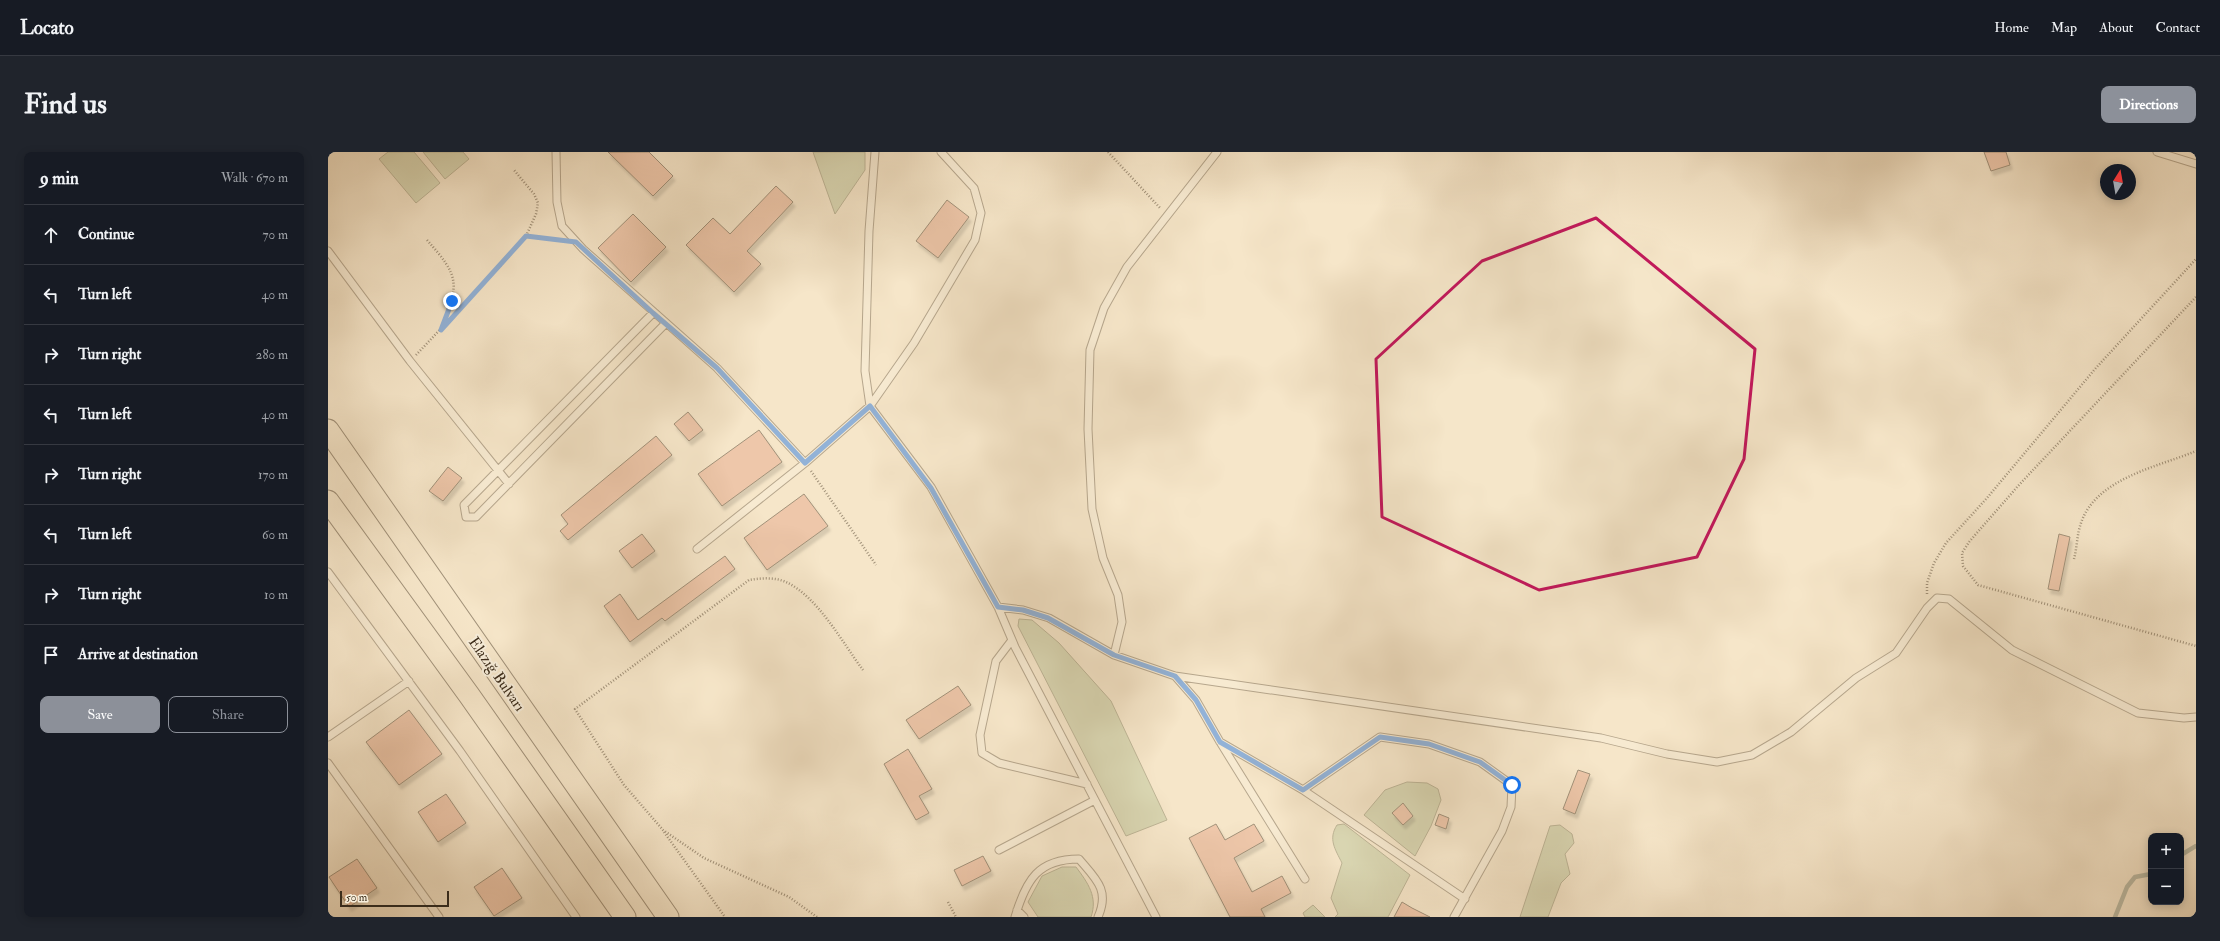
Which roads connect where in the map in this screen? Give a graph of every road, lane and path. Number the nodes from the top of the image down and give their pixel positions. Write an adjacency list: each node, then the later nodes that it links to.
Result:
1 (556, 152): 12 (lane)
2 (875, 152): 20 (lane)
3 (941, 152): 20 (lane)
4 (1108, 152): 9 (path)
5 (1217, 152): 9 (lane)
6 (2157, 152): 7 (lane)
7 (2196, 164)
8 (514, 170): 10 (path)
9 (1168, 216): 35 (lane)
10 (526, 236): 12 (path); 18 (path)
11 (427, 240): 18 (path)
12 (576, 242): 16 (lane)
13 (328, 251): 19 (lane)
14 (2196, 259): 32 (path)
15 (2196, 297): 34 (path)
16 (653, 313): 17 (lane); 24 (lane)
17 (665, 324): 23 (lane); 25 (lane)
18 (441, 330): 19 (path)
19 (410, 360): 24 (lane)
20 (870, 406): 23 (lane); 31 (lane)
21 (328, 430): 55 (main road, Elazığ Bulvarı)
22 (2196, 451): 28 (path)
23 (805, 463): 27 (lane); 29 (path)
24 (498, 469): 25 (lane); 25 (lane)
25 (509, 484)
26 (328, 501): 54 (main road)
27 (697, 549)
28 (2074, 559)
29 (876, 565)
30 (328, 572): 38 (lane)
31 (998, 607): 33 (lane); 35 (lane)
32 (1927, 608): 37 (lane); 39 (lane)
33 (1012, 640): 43 (lane); 43 (lane)
34 (2196, 646)
35 (1114, 655): 37 (lane)
36 (863, 670): 46 (path)
37 (1175, 676): 41 (lane)
38 (409, 681): 40 (lane); 53 (lane)
39 (2196, 717)
40 (328, 737)
41 (1220, 742): 44 (lane); 48 (lane)
42 (328, 762): 52 (lane)
43 (1087, 784): 45 (lane)
44 (1303, 790): 49 (lane); 49 (lane)
45 (1095, 800): 47 (lane); 61 (lane)
46 (663, 830): 56 (path); 57 (path)
47 (999, 850)
48 (1305, 879)
49 (1465, 899): 62 (lane)
50 (948, 902): 58 (path)
51 (1016, 914): 59 (lane); 60 (lane)
52 (440, 917)
53 (576, 917)
54 (625, 917)
55 (668, 917)
56 (725, 917)
57 (817, 917)
58 (956, 917)
59 (1024, 917)
60 (1098, 917)
61 (1156, 917)
62 (1454, 917)

